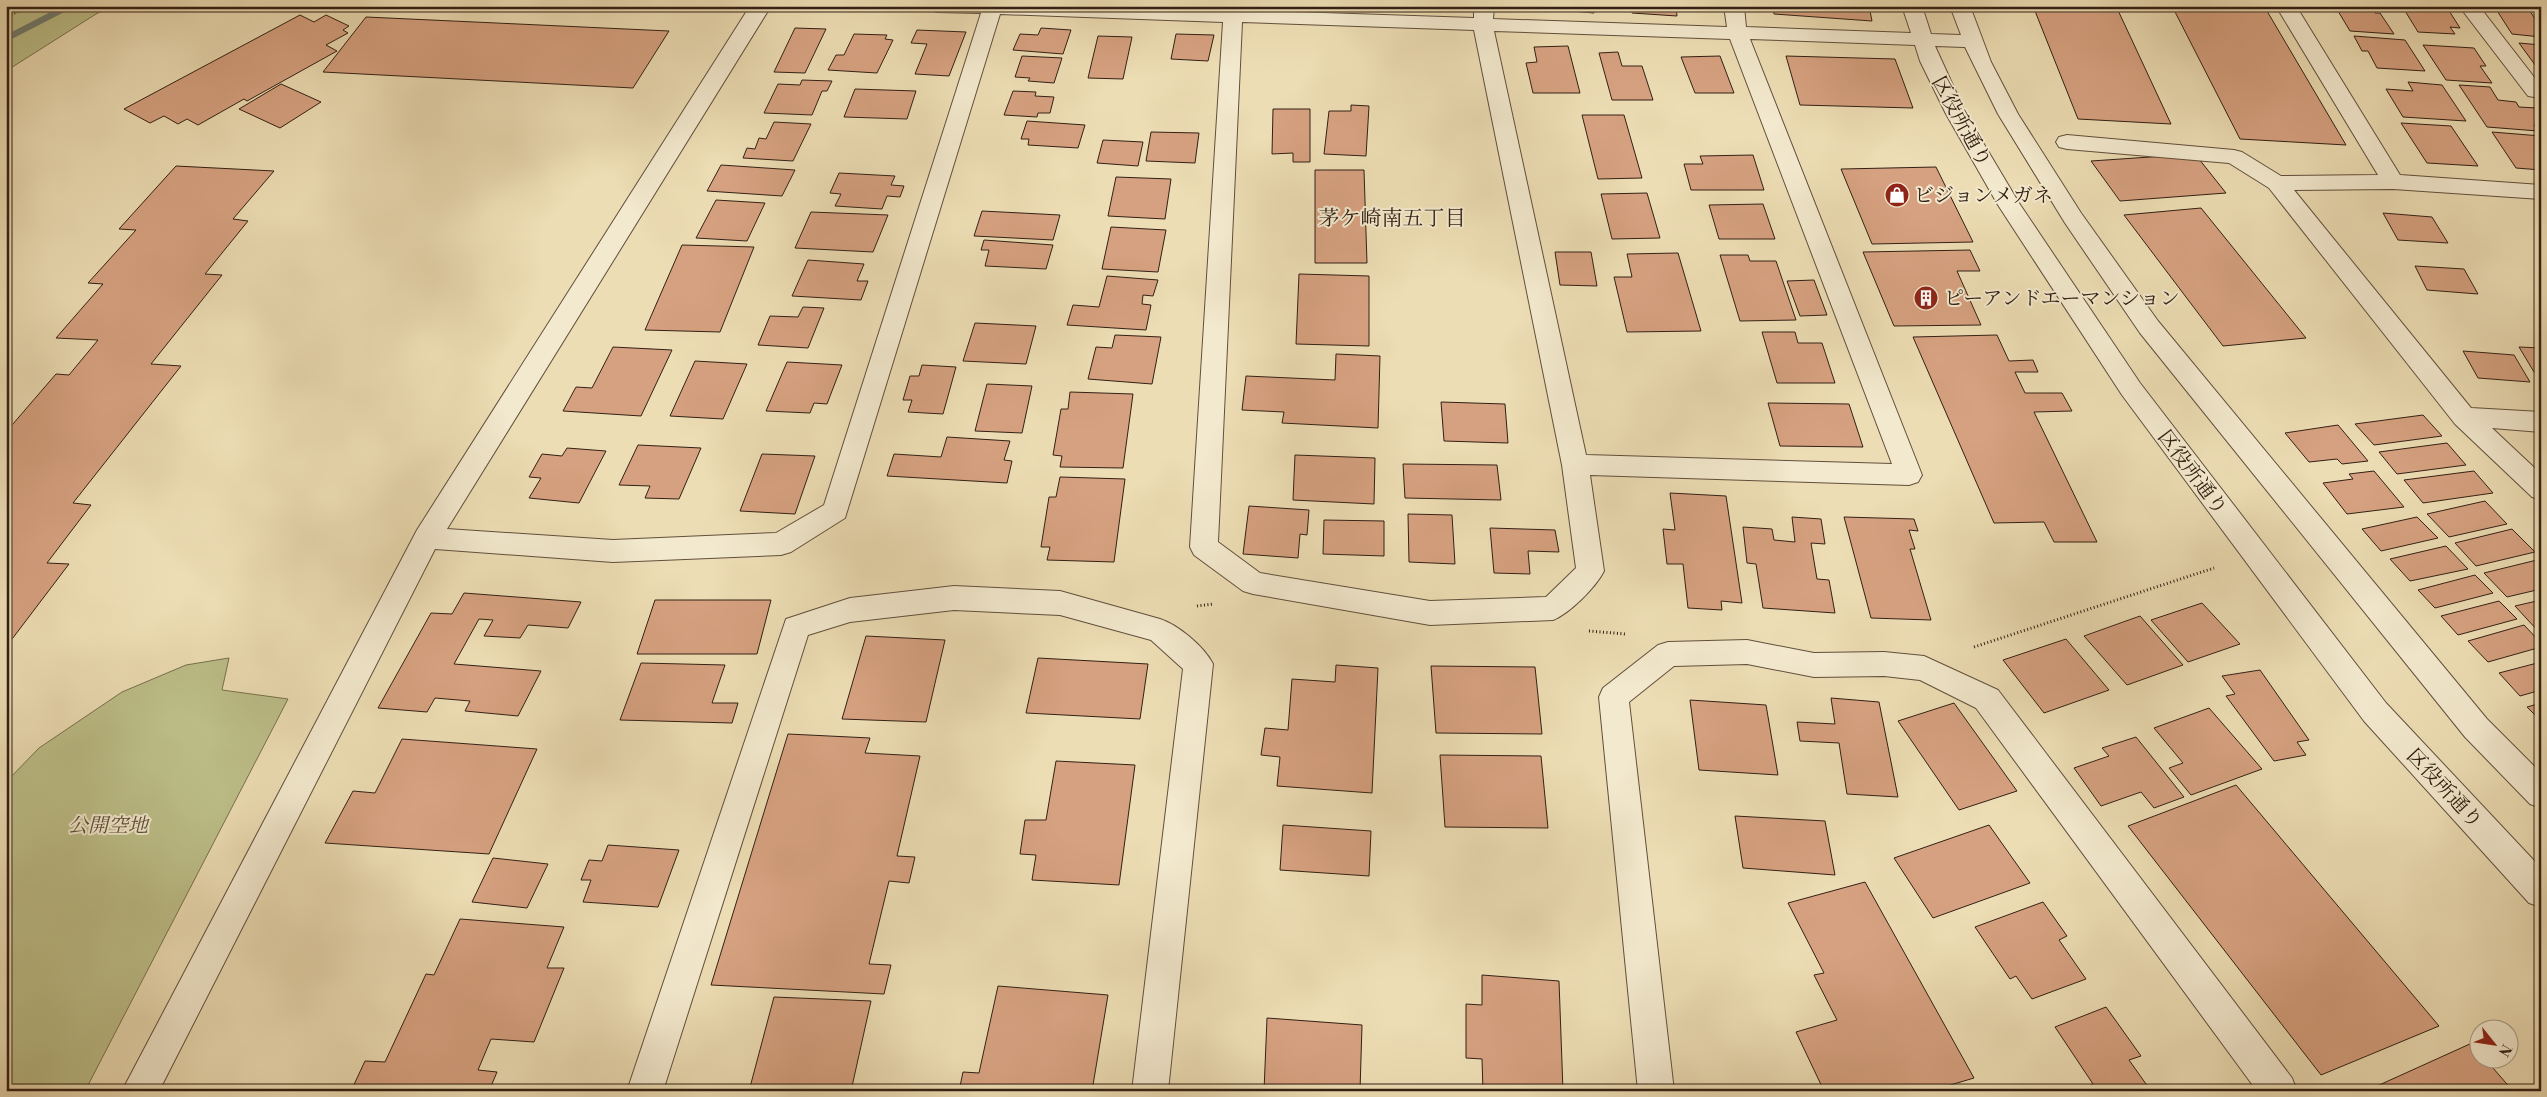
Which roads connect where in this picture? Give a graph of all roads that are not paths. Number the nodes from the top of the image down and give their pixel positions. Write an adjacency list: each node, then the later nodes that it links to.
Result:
1 (761, 6): 23 (street)
2 (937, 6): 8 (street)
3 (1734, 6): 11 (street)
4 (1912, 6): 12 (street, 区役所通り)
5 (1960, 6): 13 (street)
6 (2286, 6): 16 (street)
7 (2470, 6): 14 (street)
8 (992, 9): 10 (street); 23 (street)
9 (1484, 15): 10 (street); 11 (street); 21 (street)
10 (1233, 16): 21 (street)
11 (1737, 32): 12 (street); 21 (street)
12 (1922, 39): 13 (street); 25 (street, 区役所通り)
13 (1972, 41): 24 (street)
14 (2541, 92)
15 (2066, 142): 17 (street)
16 (2393, 182): 17 (street); 18 (street)
17 (2277, 183): 19 (street)
18 (2541, 192)
19 (2464, 417): 20 (street); 22 (street)
20 (2541, 422)
21 (1575, 465)
22 (2541, 490)
23 (427, 538): 26 (street)
24 (2541, 794)
25 (2541, 892)
26 (140, 1091)
27 (646, 1091): 28 (street)
28 (1150, 1091)
29 (1656, 1091): 30 (street)
30 (2279, 1091)

